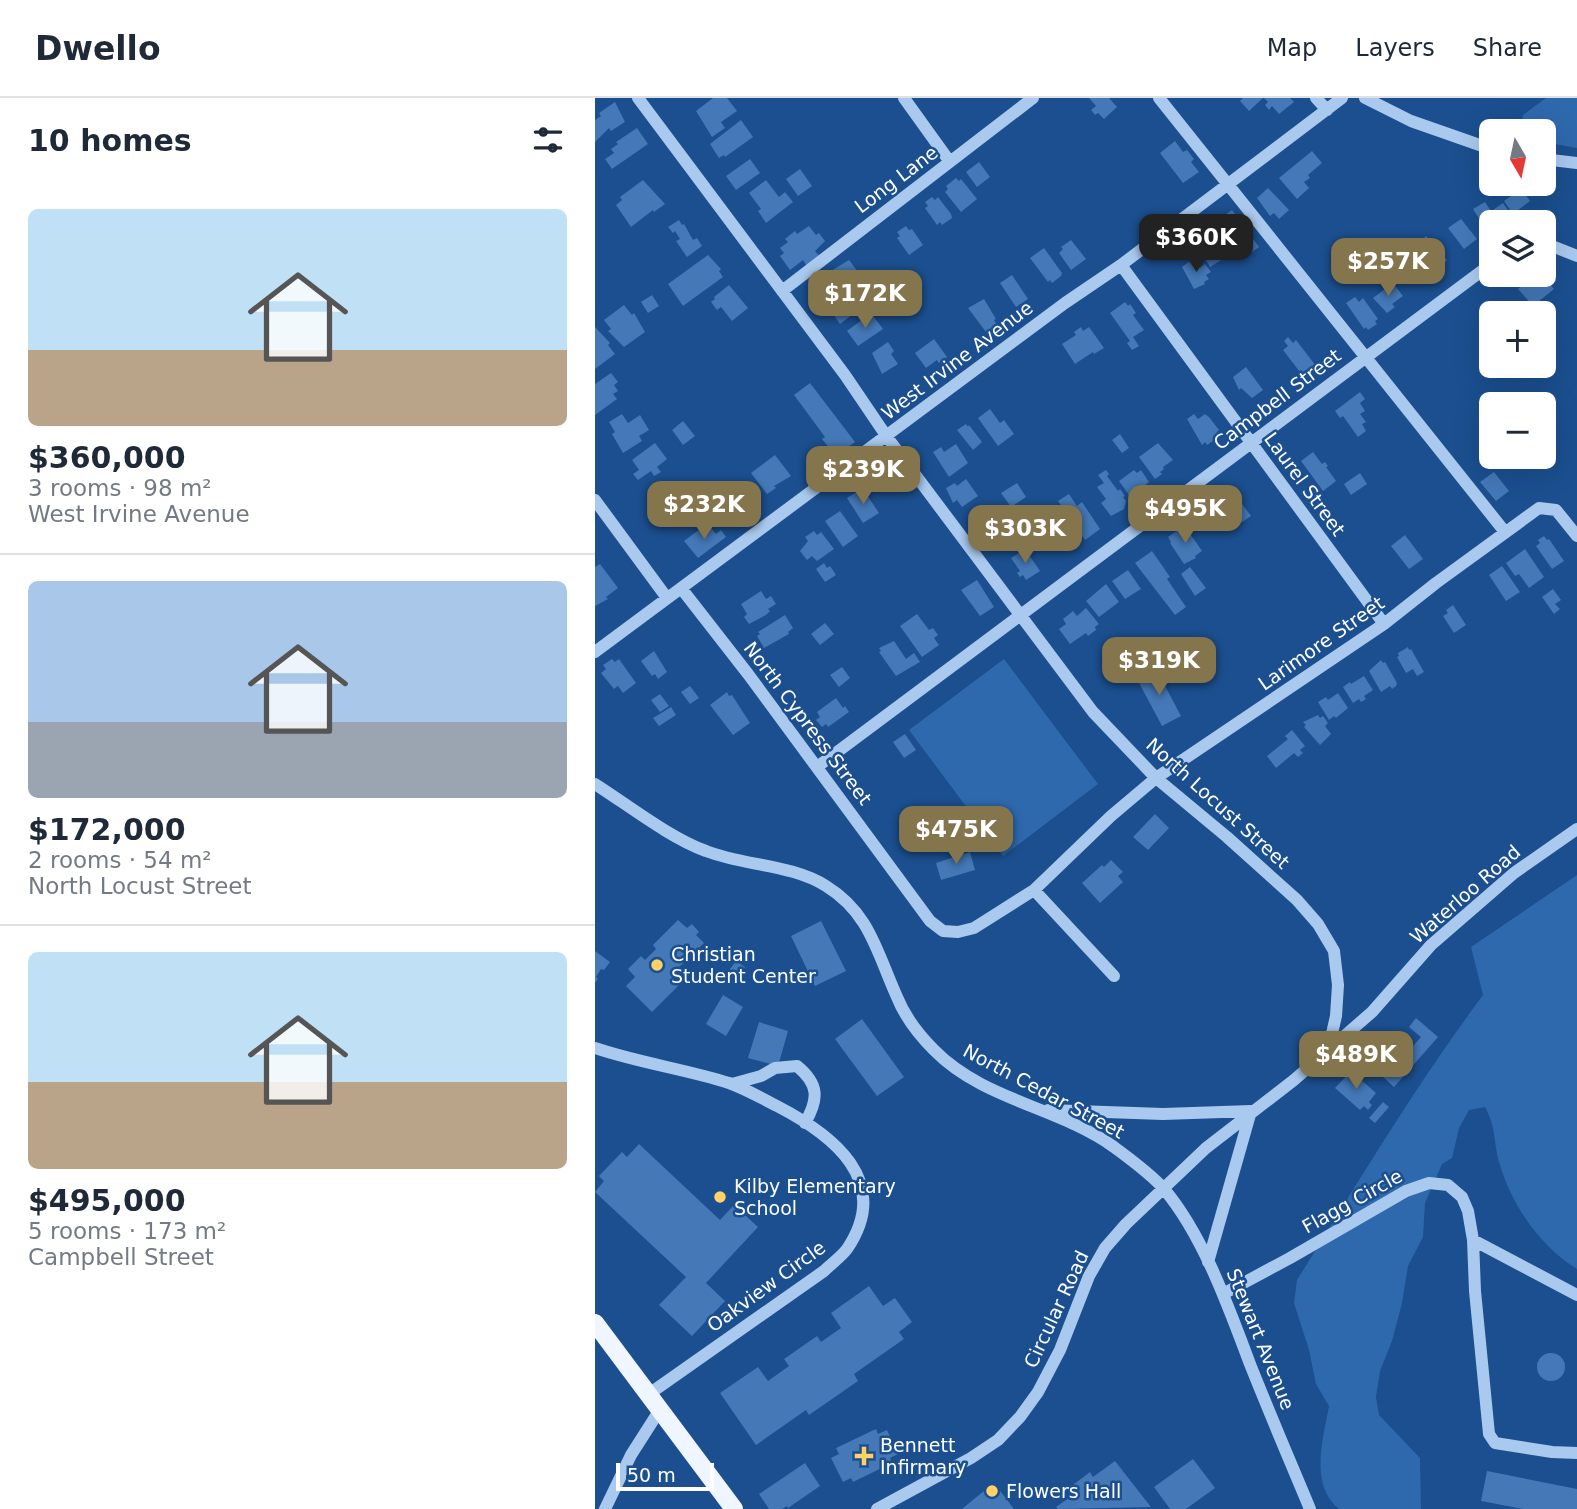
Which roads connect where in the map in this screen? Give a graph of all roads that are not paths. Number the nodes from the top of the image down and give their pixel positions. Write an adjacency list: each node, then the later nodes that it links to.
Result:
1 (638, 98): 18 (street, North Locust Street)
2 (904, 98): 11 (street)
3 (1033, 98): 11 (street, Long Lane)
4 (1159, 98): 13 (street)
5 (1317, 98): 8 (street)
6 (1342, 98): 8 (street, West Irvine Avenue)
7 (1365, 98): 9 (street)
8 (1327, 110): 13 (street, West Irvine Avenue)
9 (1479, 145)
10 (1556, 161): 12 (street)
11 (950, 162): 18 (street, Long Lane)
12 (1577, 163)
13 (1227, 184): 16 (street, West Irvine Avenue); 19 (street)
14 (1556, 248): 15 (street)
15 (1577, 256)
16 (1121, 265): 20 (street, West Irvine Avenue); 21 (street, Laurel Street)
17 (1479, 273): 19 (street, Campbell Street)
18 (782, 291): 20 (street, North Locust Street)
19 (1366, 357): 21 (street, Campbell Street); 24 (street)
20 (887, 437): 25 (street, West Irvine Avenue); 27 (street, North Locust Street)
21 (1251, 443): 27 (street, Campbell Street); 28 (street, Laurel Street)
22 (595, 500): 26 (street)
23 (1573, 531): 24 (street, Larimore Street)
24 (1505, 532): 28 (street, Larimore Street)
25 (681, 588): 26 (street, West Irvine Avenue); 30 (street, North Cypress Street)
26 (667, 598): 29 (street, West Irvine Avenue)
27 (1020, 615): 30 (street, Campbell Street); 31 (street, North Locust Street)
28 (1384, 624): 31 (street, Larimore Street)
29 (595, 652)
30 (817, 767): 34 (street, North Cypress Street)
31 (1156, 778): 34 (street, Larimore Street); 37 (street, North Locust Street)
32 (595, 784): 39 (street, North Cedar Street)
33 (1577, 829): 37 (street, Waterloo Road)
34 (1034, 890): 35 (street)
35 (1114, 976)
36 (595, 1048): 38 (street, Oakview Circle)
37 (1328, 1051): 40 (street, Waterloo Road)
38 (732, 1084): 41 (street, Oakview Circle); 41 (street)
39 (1041, 1110): 40 (street); 42 (street, North Cedar Street)
40 (1251, 1111): 42 (street, Waterloo Road); 44 (street)
41 (805, 1123): 48 (street, Oakview Circle)
42 (1164, 1189): 44 (street, Stewart Avenue); 53 (street, Circular Road)
43 (1473, 1240): 45 (street, Flagg Circle); 46 (street); 50 (street, Flagg Circle)
44 (1208, 1262): 45 (street, Stewart Avenue)
45 (1223, 1294): 54 (street, Stewart Avenue)
46 (1577, 1295)
47 (595, 1323): 48 (main road)
48 (649, 1394): 49 (main road)
49 (661, 1408): 51 (street); 52 (main road)
50 (1577, 1453)
51 (605, 1509)
52 (734, 1509)
53 (877, 1509)
54 (1310, 1509)

